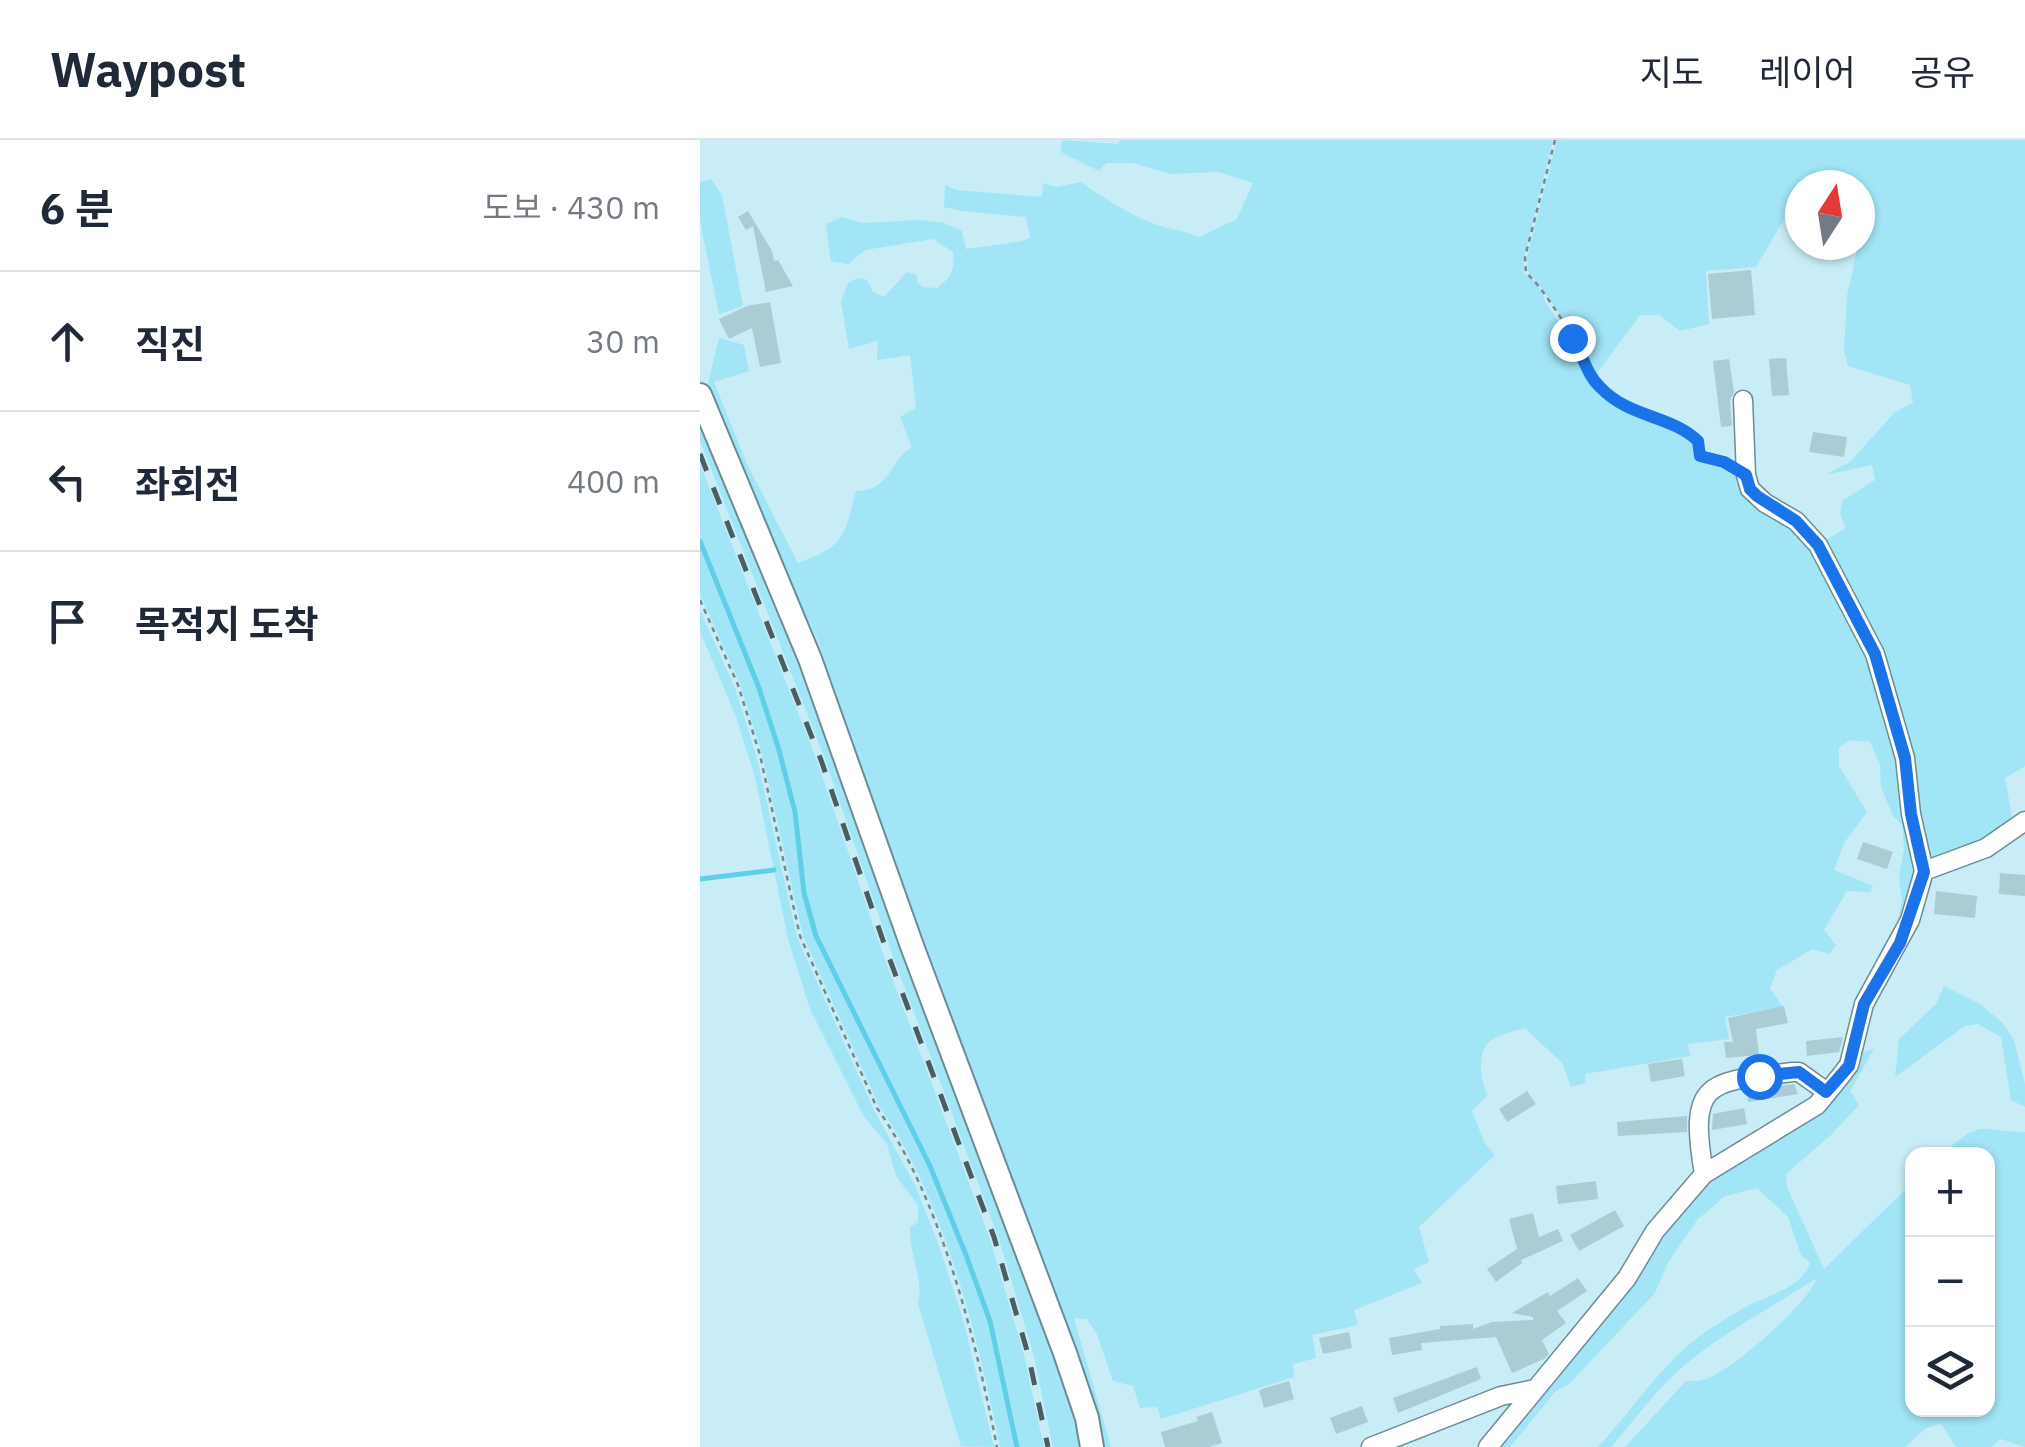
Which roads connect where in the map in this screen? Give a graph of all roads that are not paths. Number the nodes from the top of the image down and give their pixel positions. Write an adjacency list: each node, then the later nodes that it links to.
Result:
1 (700, 395): 8 (street)
2 (1743, 400): 4 (street)
3 (2025, 821): 4 (street)
4 (1924, 872): 5 (street)
5 (1826, 1092): 6 (street); 6 (street)
6 (1704, 1174): 7 (street)
7 (1535, 1390): 9 (street); 10 (street)
8 (1092, 1447)
9 (1371, 1447)
10 (1488, 1447)

